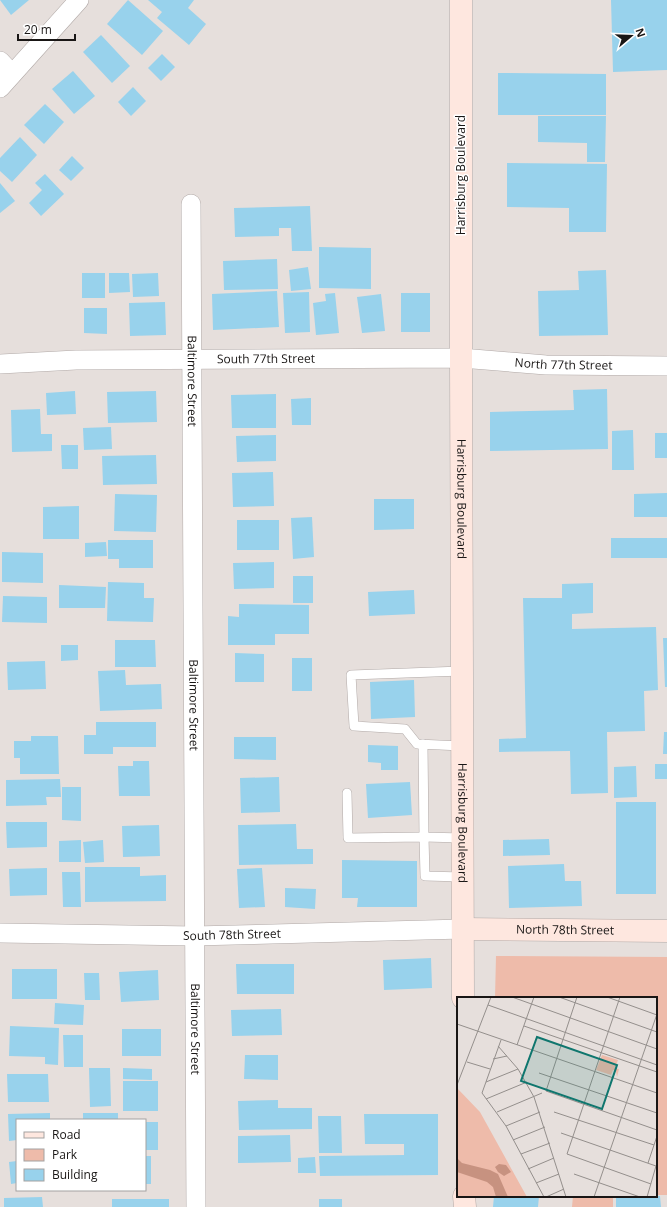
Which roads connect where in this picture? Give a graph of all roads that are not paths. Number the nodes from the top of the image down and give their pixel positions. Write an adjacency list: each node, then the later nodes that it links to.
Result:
1 (79, 0): 3 (street)
2 (461, 0): 5 (main road, Harrisburg Boulevard)
3 (4, 74)
4 (191, 204): 6 (street, Baltimore Street)
5 (461, 358): 6 (street, South 77th Street); 8 (street, North 77th Street); 9 (main road, Harrisburg Boulevard)
6 (192, 359): 7 (street, South 77th Street); 19 (street, Baltimore Street)
7 (0, 364)
8 (667, 366)
9 (462, 671): 10 (lane); 11 (main road, Harrisburg Boulevard)
10 (423, 744): 11 (lane); 13 (lane)
11 (462, 746): 14 (main road, Harrisburg Boulevard)
12 (347, 793): 13 (lane)
13 (424, 837): 14 (lane); 15 (lane)
14 (463, 838): 15 (main road, Harrisburg Boulevard)
15 (463, 877): 16 (main road, Harrisburg Boulevard)
16 (463, 929): 17 (main road, North 78th Street); 19 (street, South 78th Street); 20 (main road, Harrisburg Boulevard)
17 (667, 931)
18 (0, 933): 19 (street, South 78th Street)
19 (194, 936): 21 (street, Baltimore Street)
20 (463, 997)
21 (196, 1207)

